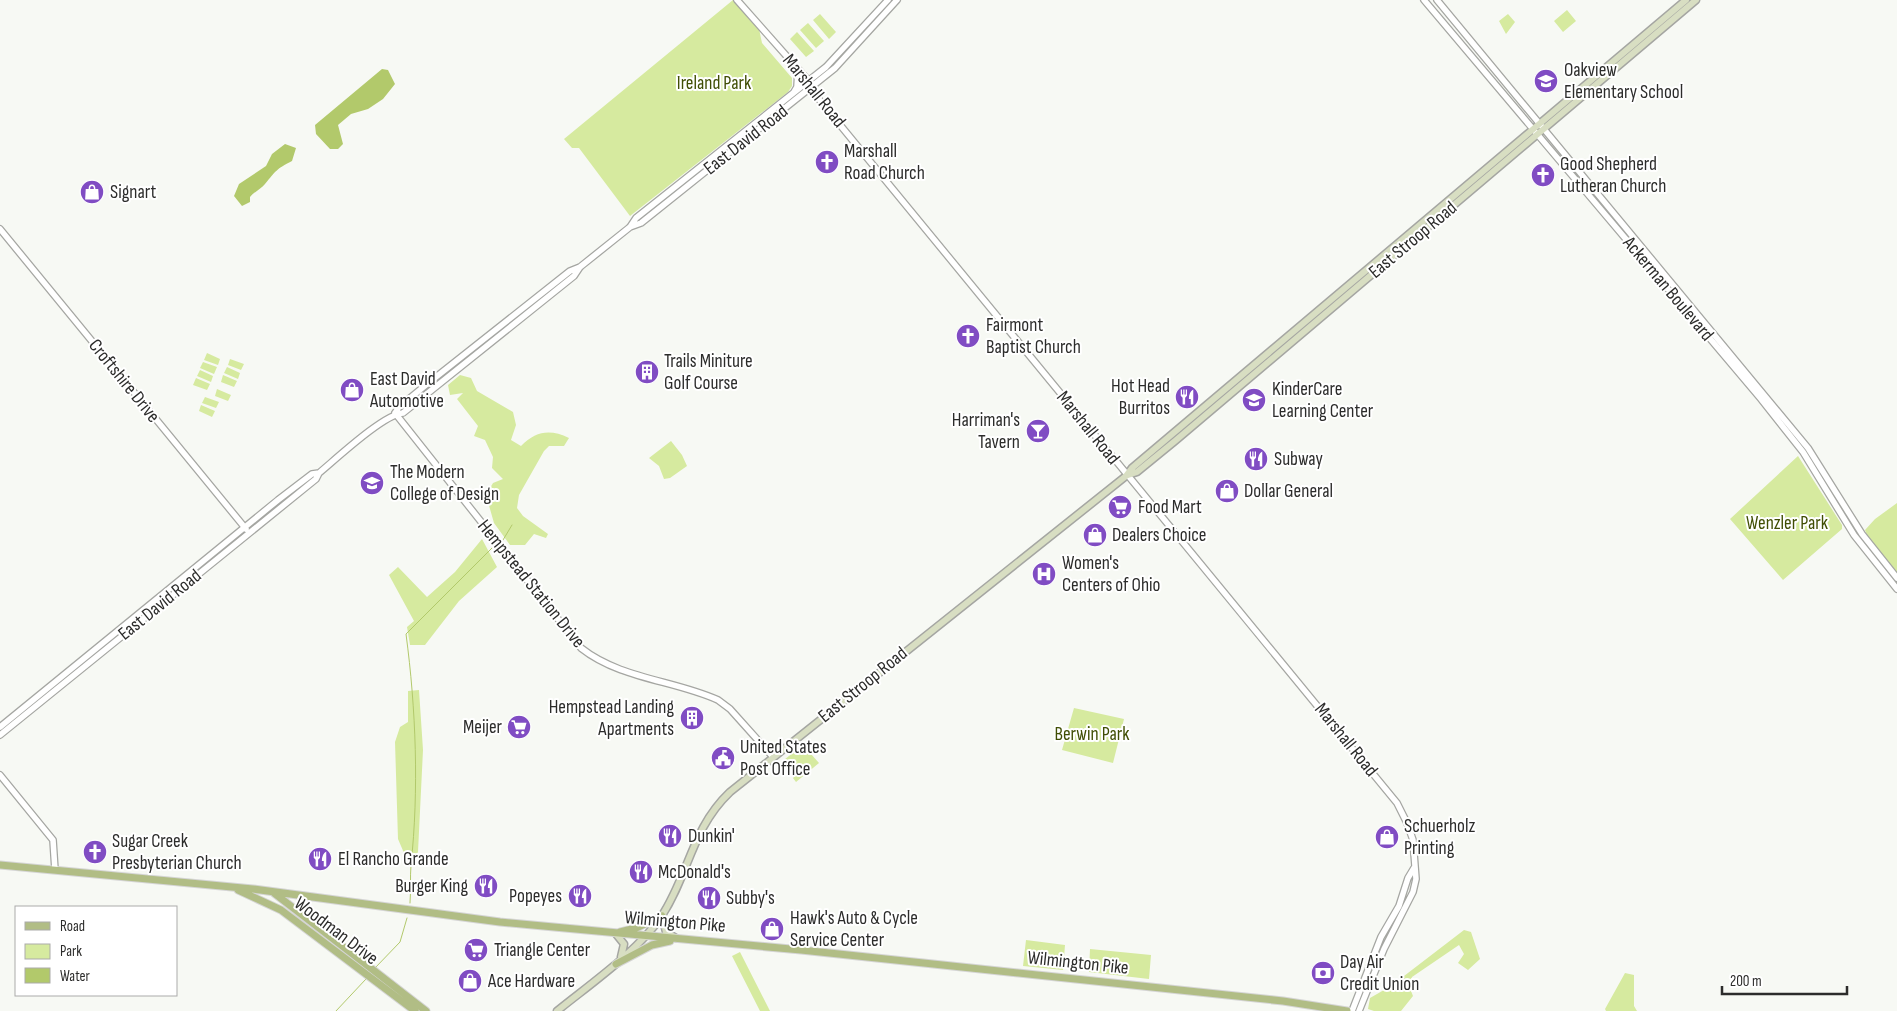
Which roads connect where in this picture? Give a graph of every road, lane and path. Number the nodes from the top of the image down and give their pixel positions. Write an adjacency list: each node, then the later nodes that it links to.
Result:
1 (737, 0): 12 (street, Marshall Road)
2 (888, 0): 13 (street, East David Road)
3 (897, 0): 14 (street, East David Road)
4 (1424, 0): 9 (street, Ackerman Boulevard)
5 (1438, 0): 8 (street, Ackerman Boulevard)
6 (1686, 0): 16 (main road, East Stroop Road)
7 (1696, 0): 16 (main road, East Stroop Road)
8 (1458, 24): 9 (street); 10 (street, Ackerman Boulevard)
9 (1450, 31): 11 (street, Ackerman Boulevard)
10 (1481, 53): 11 (street); 16 (street, Ackerman Boulevard)
11 (1474, 59): 16 (street, Ackerman Boulevard)
12 (798, 70): 13 (street, Marshall Road); 15 (street)
13 (808, 82): 14 (street, Marshall Road); 15 (street, East David Road)
14 (811, 88): 17 (street, East David Road); 20 (street, Marshall Road)
15 (793, 94): 17 (street, East David Road)
16 (1539, 128): 20 (main road, East Stroop Road); 22 (street, Ackerman Boulevard); 23 (street, Ackerman Boulevard)
17 (630, 227): 19 (street, East David Road)
18 (0, 229): 21 (street, Croftshire Drive)
19 (395, 414): 21 (street, East David Road); 26 (street, Hempstead Station Drive)
20 (1126, 476): 26 (main road, East Stroop Road); 29 (street, Marshall Road)
21 (246, 530): 24 (street, East David Road); 25 (street, East David Road)
22 (1897, 578)
23 (1897, 589)
24 (0, 727)
25 (0, 736)
26 (773, 757): 35 (main road, East Stroop Road)
27 (0, 775): 30 (street)
28 (0, 865): 30 (main road, Wilmington Pike)
29 (1414, 868): 48 (street, Marshall Road); 49 (street, Marshall Road)
30 (55, 870): 31 (main road, Wilmington Pike)
31 (231, 887): 32 (main road, Wilmington Pike); 34 (main road, Woodman Drive)
32 (273, 892): 33 (main road, Woodman Drive); 36 (main road, Wilmington Pike)
33 (287, 904): 34 (main road); 37 (main road, Woodman Drive)
34 (282, 911): 40 (main road, Woodman Drive)
35 (662, 916): 36 (main road); 38 (main road, East Stroop Road); 39 (main road)
36 (616, 934): 38 (main road, Wilmington Pike); 41 (main road)
37 (330, 936): 40 (main road); 43 (main road, Woodman Drive)
38 (644, 936): 39 (main road, Wilmington Pike); 41 (main road, East Stroop Road)
39 (677, 939): 42 (main road); 47 (main road, Wilmington Pike)
40 (325, 943): 43 (main road, Woodman Drive)
41 (621, 958): 42 (main road, East Stroop Road)
42 (616, 964): 46 (main road, East Stroop Road)
43 (371, 974): 44 (main road, Woodman Drive); 45 (main road, Woodman Drive)
44 (415, 1011)
45 (426, 1011)
46 (557, 1011)
47 (1347, 1011)
48 (1352, 1011)
49 (1359, 1011)

